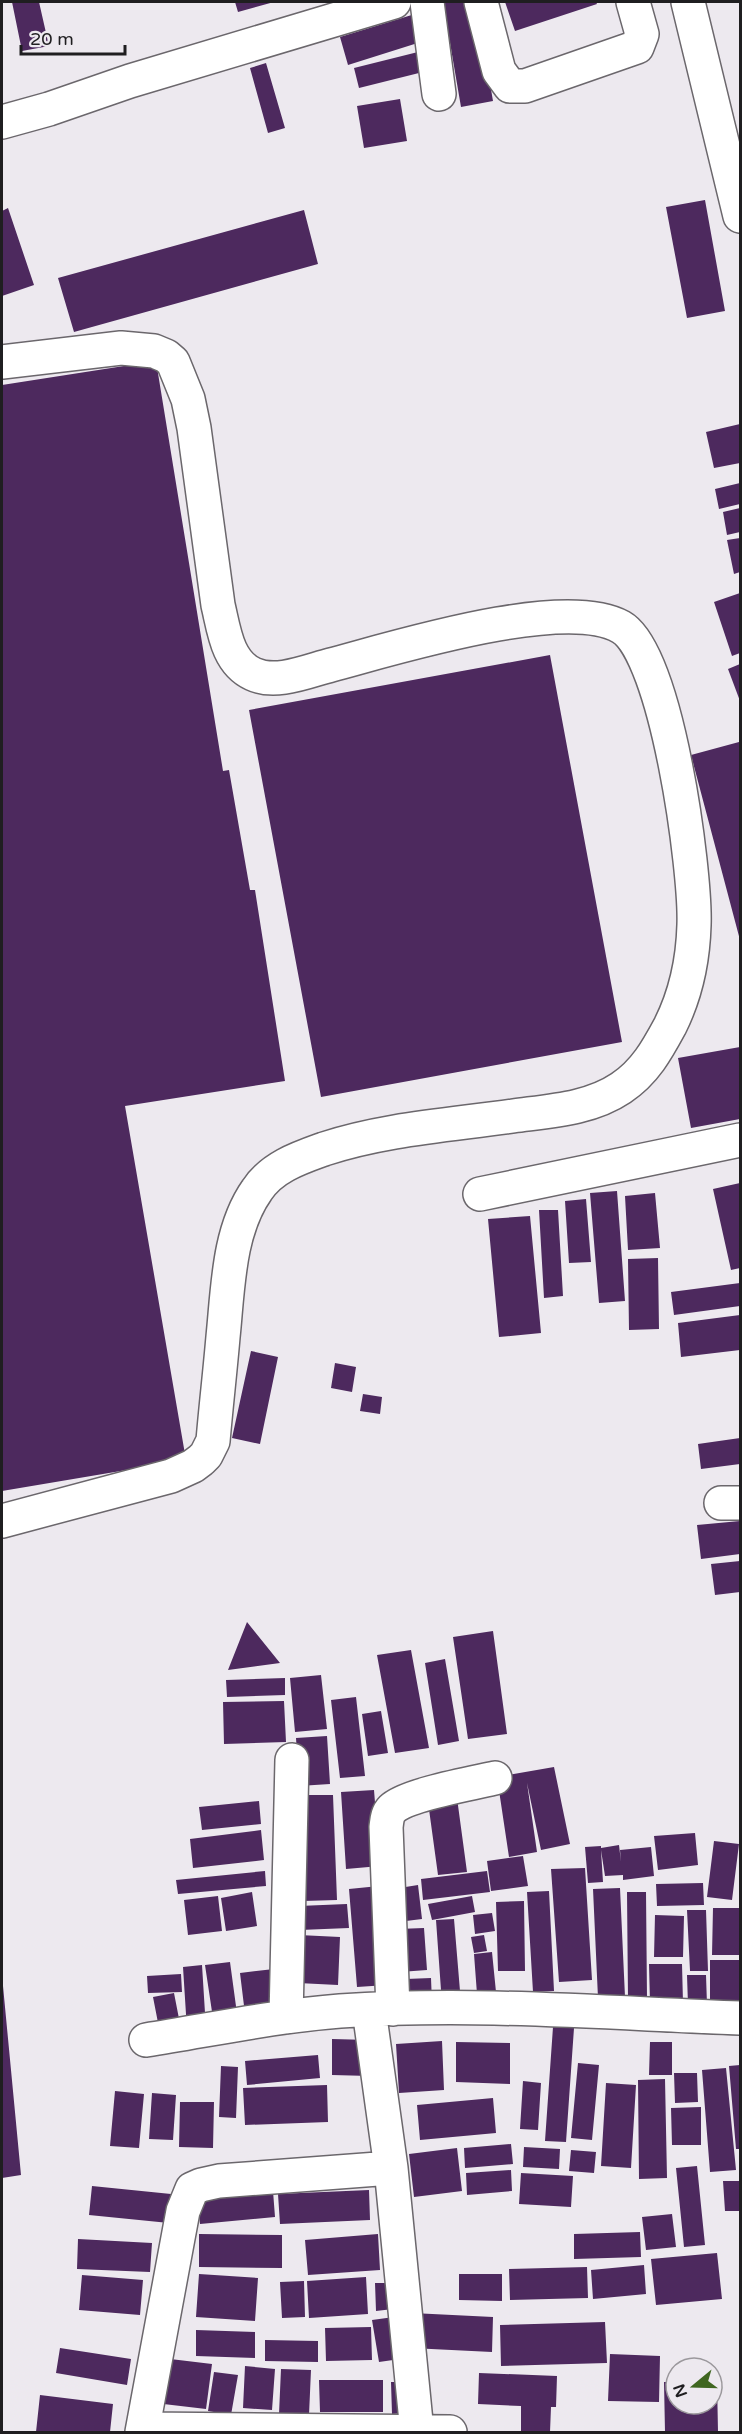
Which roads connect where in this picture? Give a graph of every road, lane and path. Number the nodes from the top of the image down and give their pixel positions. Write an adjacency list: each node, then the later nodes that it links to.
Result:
1 (394, 2): 7 (street)
2 (427, 2): 6 (street)
3 (481, 2): 4 (street)
4 (633, 2)
5 (688, 2): 8 (street)
6 (439, 94)
7 (2, 122)
8 (741, 216)
9 (2, 362): 12 (street)
10 (741, 1140): 11 (street)
11 (480, 1194)
12 (2, 1521)
13 (292, 1760): 16 (street)
14 (495, 1778): 15 (street)
15 (381, 2010): 16 (street); 17 (street); 19 (street)
16 (286, 2017): 18 (street)
17 (741, 2018)
18 (146, 2040)
19 (390, 2168): 20 (street); 21 (street)
20 (142, 2431): 21 (street)
21 (417, 2432): 22 (street)
22 (450, 2433)

